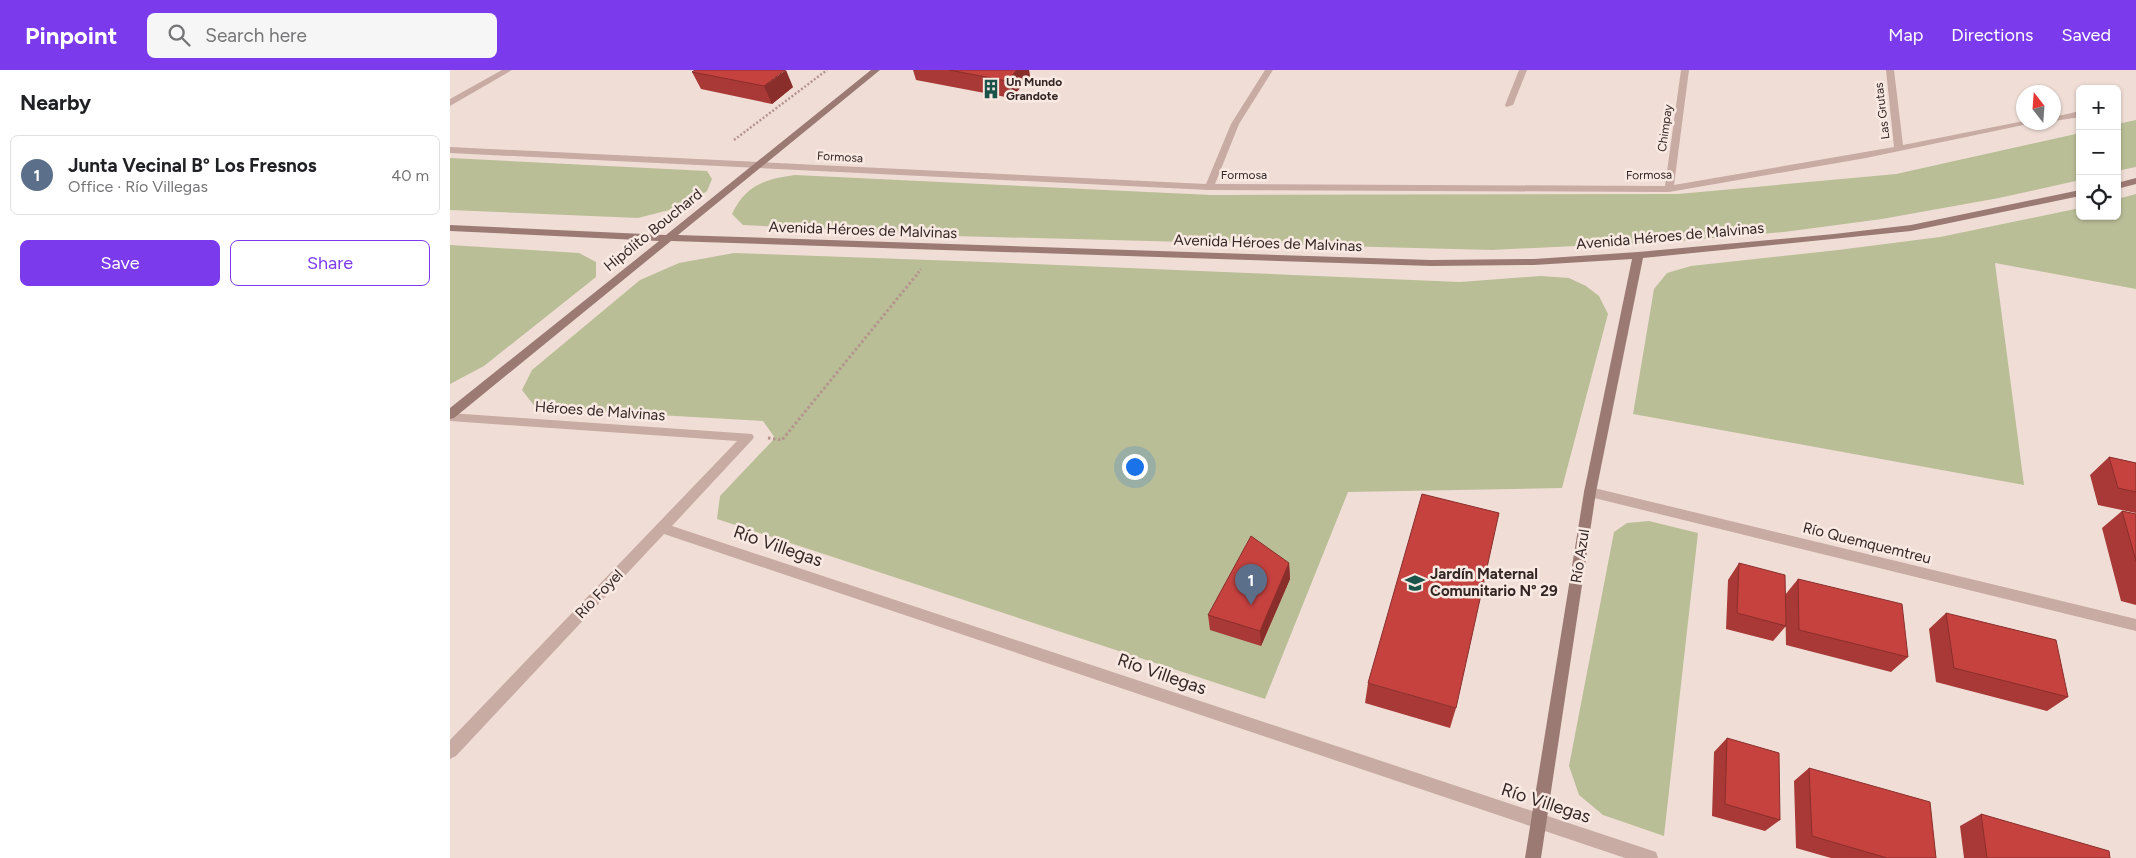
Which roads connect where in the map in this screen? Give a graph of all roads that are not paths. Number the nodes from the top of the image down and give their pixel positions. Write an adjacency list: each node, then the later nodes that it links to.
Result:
1 (508, 70): 7 (street)
2 (876, 70): 14 (main road, Hipólito Bouchard)
3 (1269, 70): 17 (street)
4 (1523, 70): 8 (street)
5 (1685, 70): 18 (street, Chimpay)
6 (1890, 70): 12 (street, Las Grutas)
7 (450, 103)
8 (1509, 105)
9 (2076, 115): 10 (street)
10 (2061, 118)
11 (2016, 125): 12 (street, Formosa)
12 (1899, 148): 18 (street, Formosa)
13 (450, 150): 14 (street, Formosa)
14 (758, 165): 17 (street, Formosa); 21 (main road, Hipólito Bouchard)
15 (2136, 181): 16 (main road)
16 (2121, 185)
17 (1209, 187): 18 (street, Formosa)
18 (1669, 189)
19 (2076, 194): 22 (main road, Avenida Héroes de Malvinas)
20 (450, 228): 21 (main road, Avenida Héroes de Malvinas)
21 (666, 238): 22 (main road, Avenida Héroes de Malvinas); 23 (main road, Hipólito Bouchard)
22 (1638, 256): 25 (main road, Río Azul)
23 (450, 416): 24 (street, Héroes de Malvinas)
24 (748, 437): 26 (street, Río Foyel)
25 (1590, 492): 27 (street, Río Quemquemtreu); 29 (main road, Río Azul)
26 (662, 528): 28 (street, Río Foyel); 29 (street, Río Villegas)
27 (2136, 625)
28 (450, 750)
29 (1540, 822): 30 (main road, Río Azul); 31 (street, Río Villegas)
30 (1533, 858)
31 (1650, 858)

